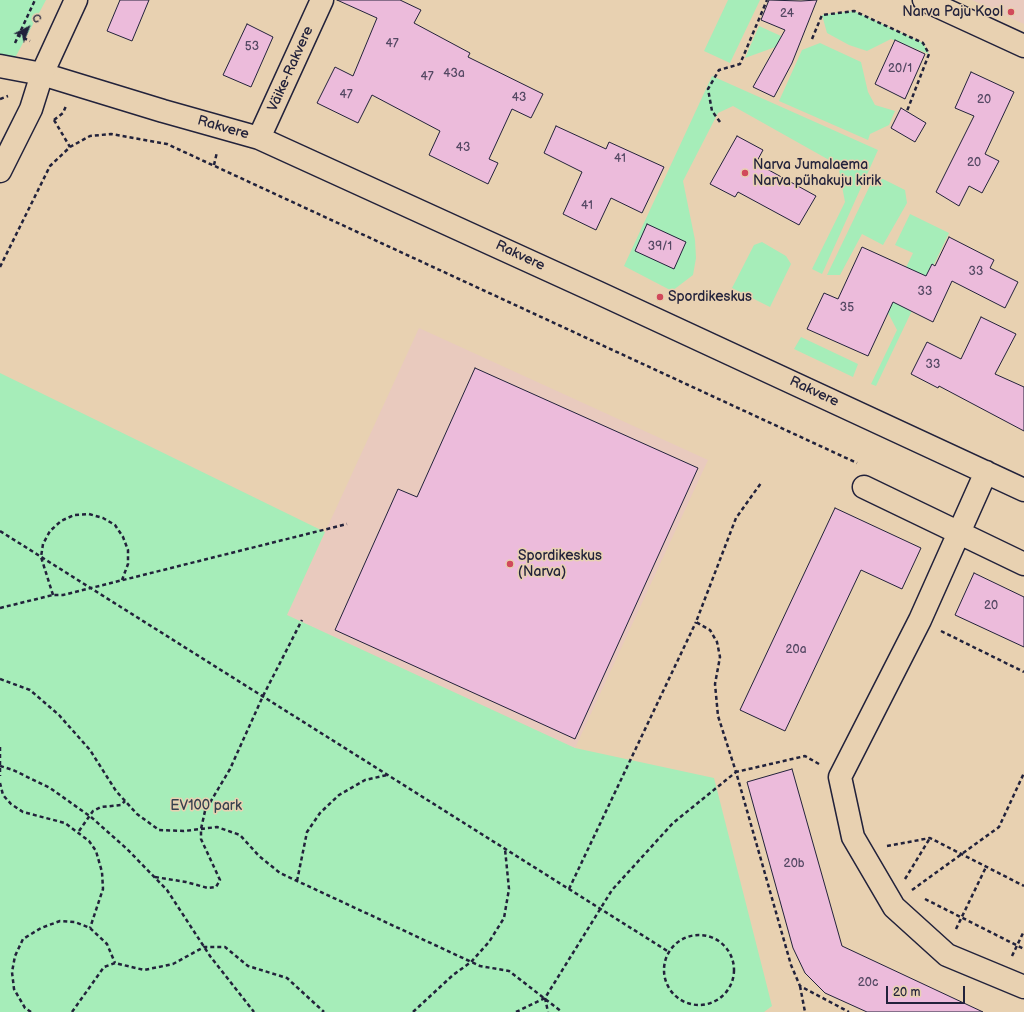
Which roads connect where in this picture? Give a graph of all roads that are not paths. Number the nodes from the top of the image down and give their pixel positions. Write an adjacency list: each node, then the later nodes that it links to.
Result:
1 (76, 0): 6 (street)
2 (322, 0): 7 (street, Väike-Rakvere)
3 (924, 0): 4 (street)
4 (1024, 46)
5 (0, 66): 6 (street, Rakvere)
6 (42, 74): 7 (street, Rakvere); 8 (street)
7 (259, 138): 9 (street, Rakvere)
8 (0, 171)
9 (986, 472): 11 (street, Rakvere); 12 (street)
10 (864, 487): 12 (street)
11 (1024, 490)
12 (958, 533): 13 (street); 14 (street)
13 (1024, 564)
14 (1024, 987)

